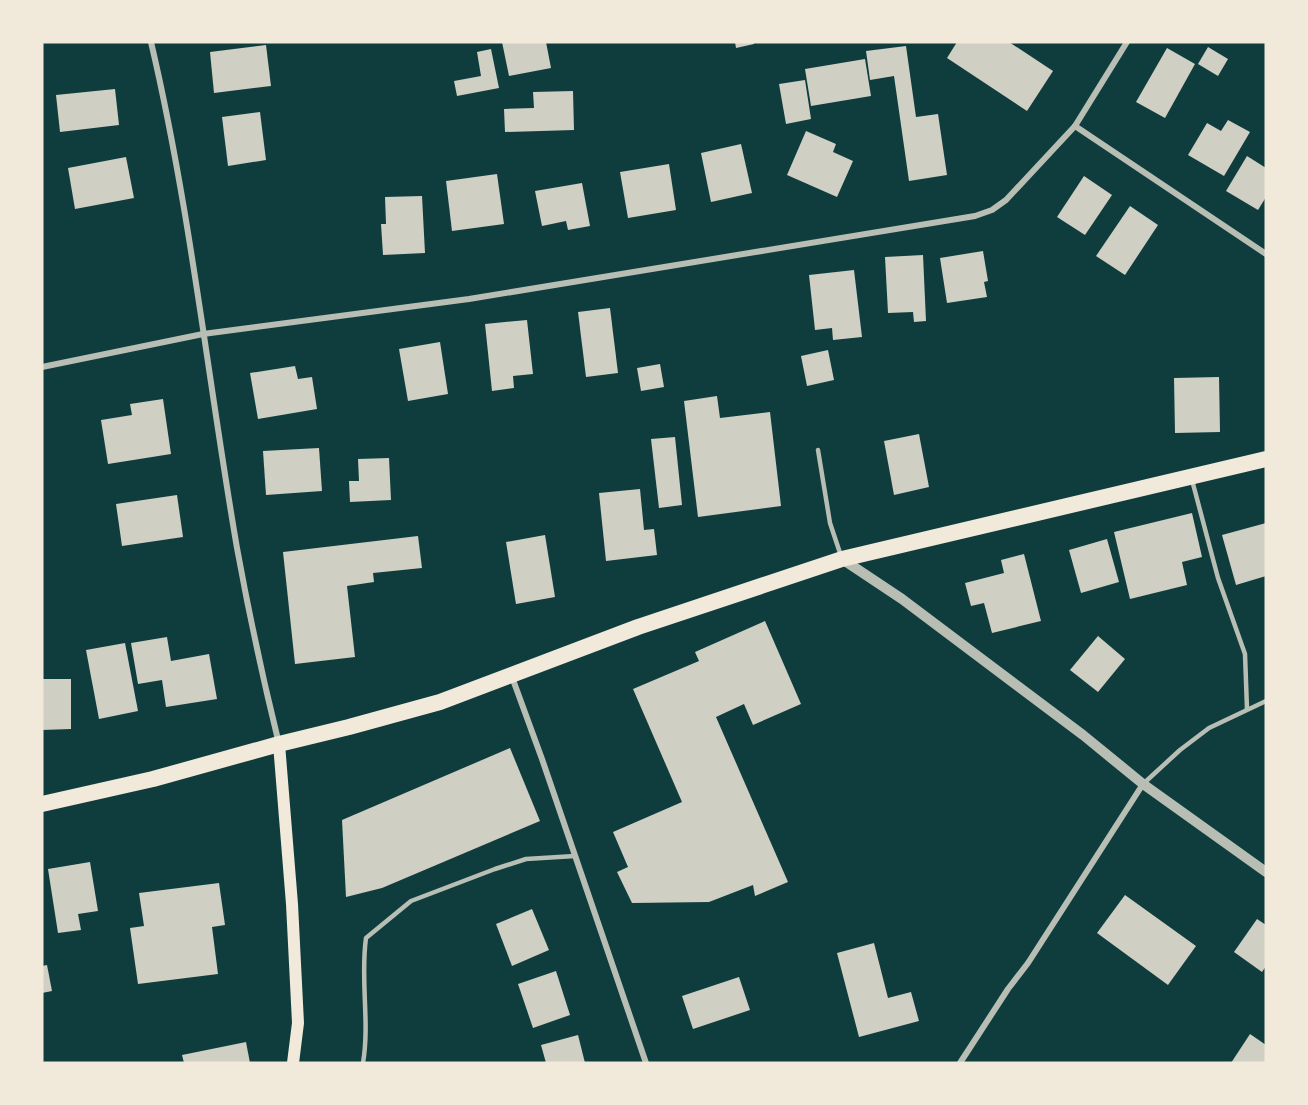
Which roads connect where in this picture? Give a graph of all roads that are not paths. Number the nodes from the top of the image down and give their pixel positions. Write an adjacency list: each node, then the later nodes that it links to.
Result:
1 (151, 42): 5 (street)
2 (1127, 42): 3 (street)
3 (1075, 126): 4 (street); 5 (street)
4 (1266, 254)
5 (204, 334): 6 (street); 14 (street)
6 (42, 367)
7 (818, 450): 10 (lane)
8 (1266, 459): 9 (highway)
9 (1191, 477): 10 (highway); 13 (lane)
10 (842, 559): 11 (highway); 15 (street)
11 (512, 676): 14 (highway); 17 (street)
12 (1266, 701): 13 (lane)
13 (1247, 709): 15 (lane)
14 (279, 744): 16 (highway); 19 (main road)
15 (1143, 784): 18 (street); 22 (street)
16 (42, 804)
17 (575, 856): 20 (lane); 21 (street)
18 (1266, 872)
19 (293, 1063)
20 (363, 1063)
21 (646, 1063)
22 (960, 1063)

